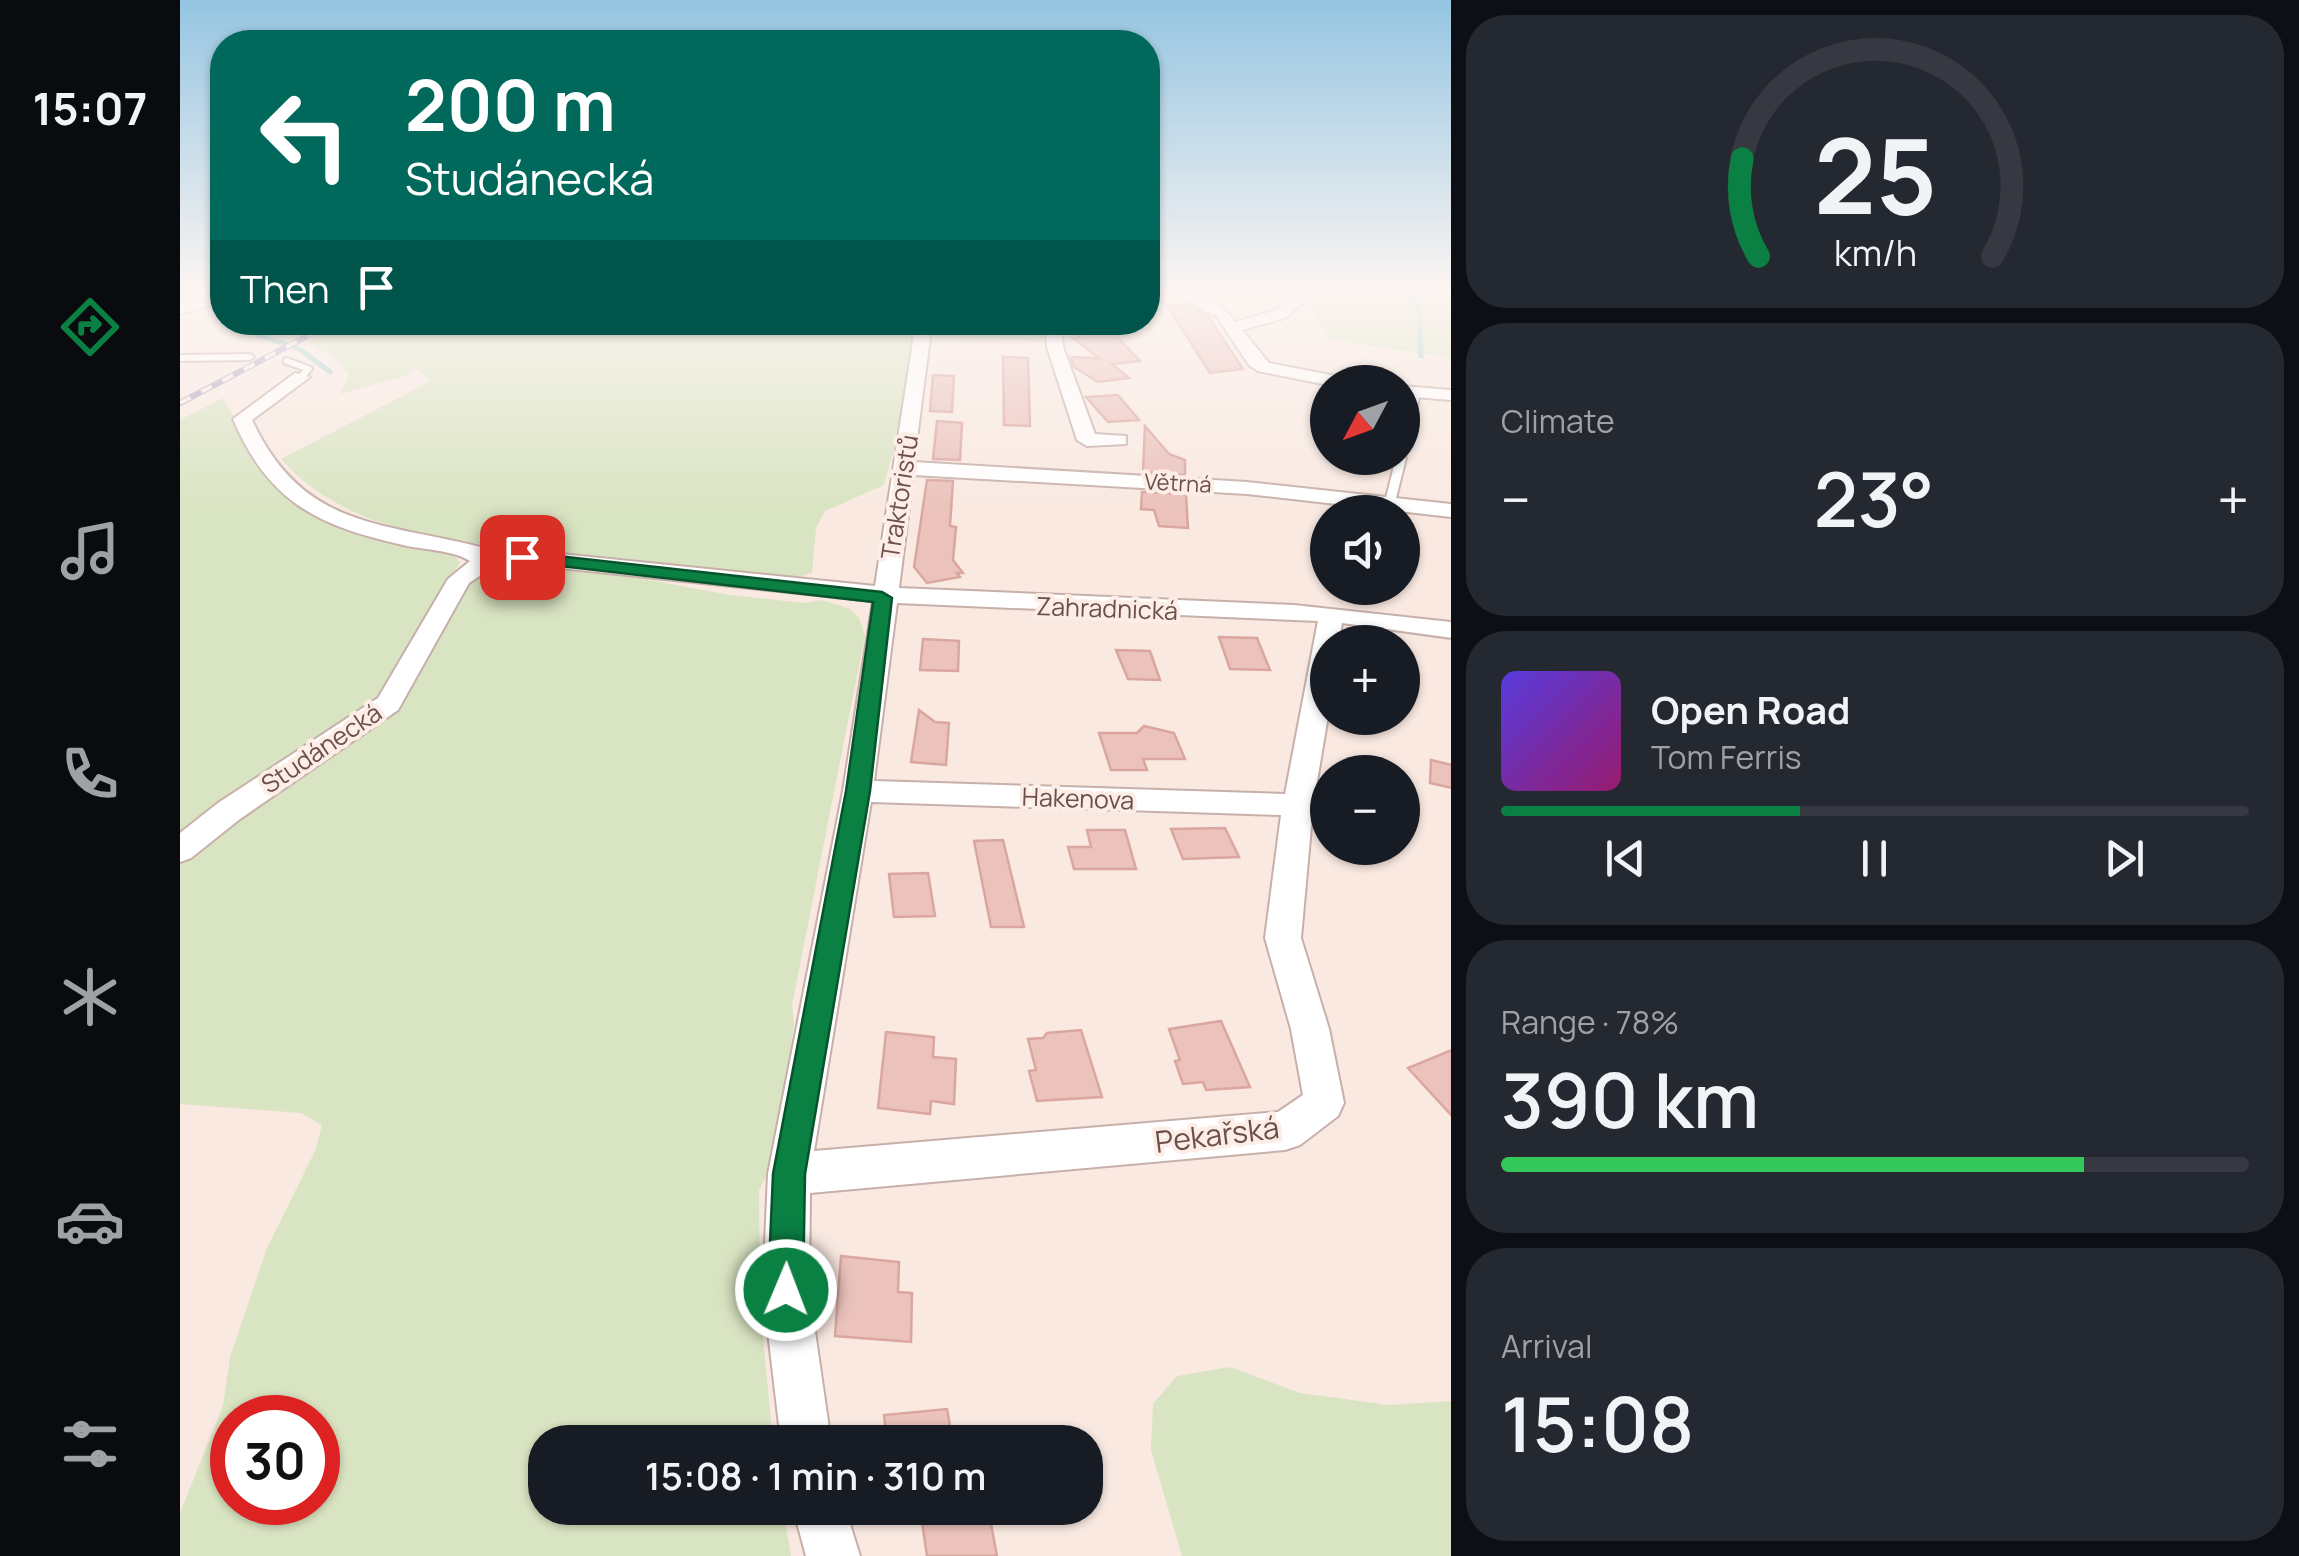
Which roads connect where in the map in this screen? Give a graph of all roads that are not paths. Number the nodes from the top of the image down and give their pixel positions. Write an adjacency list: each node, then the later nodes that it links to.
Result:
1 (918, 364): 9 (street, Traktoristů)
2 (1061, 364): 8 (street)
3 (1258, 364): 5 (street)
4 (294, 369): 13 (street)
5 (1310, 376)
6 (1420, 393): 7 (street)
7 (1451, 396)
8 (1119, 440)
9 (904, 468): 10 (street, Větrná); 14 (street, Traktoristů)
10 (1323, 495)
11 (1420, 506): 12 (street, Větrná)
12 (1451, 511)
13 (485, 562): 14 (street); 19 (street, Studánecká)
14 (882, 598): 15 (street, Zahradnická); 17 (street, Traktoristů)
15 (1331, 616): 16 (street, Zahradnická); 18 (street, Pekařská)
16 (1451, 630)
17 (858, 791): 18 (street, Hakenova); 20 (street, Traktoristů)
18 (1298, 804): 20 (street, Pekařská)
19 (180, 850)
20 (789, 1174): 21 (street, Traktoristů)
21 (804, 1425)
22 (824, 1525): 23 (street)
23 (833, 1556)

